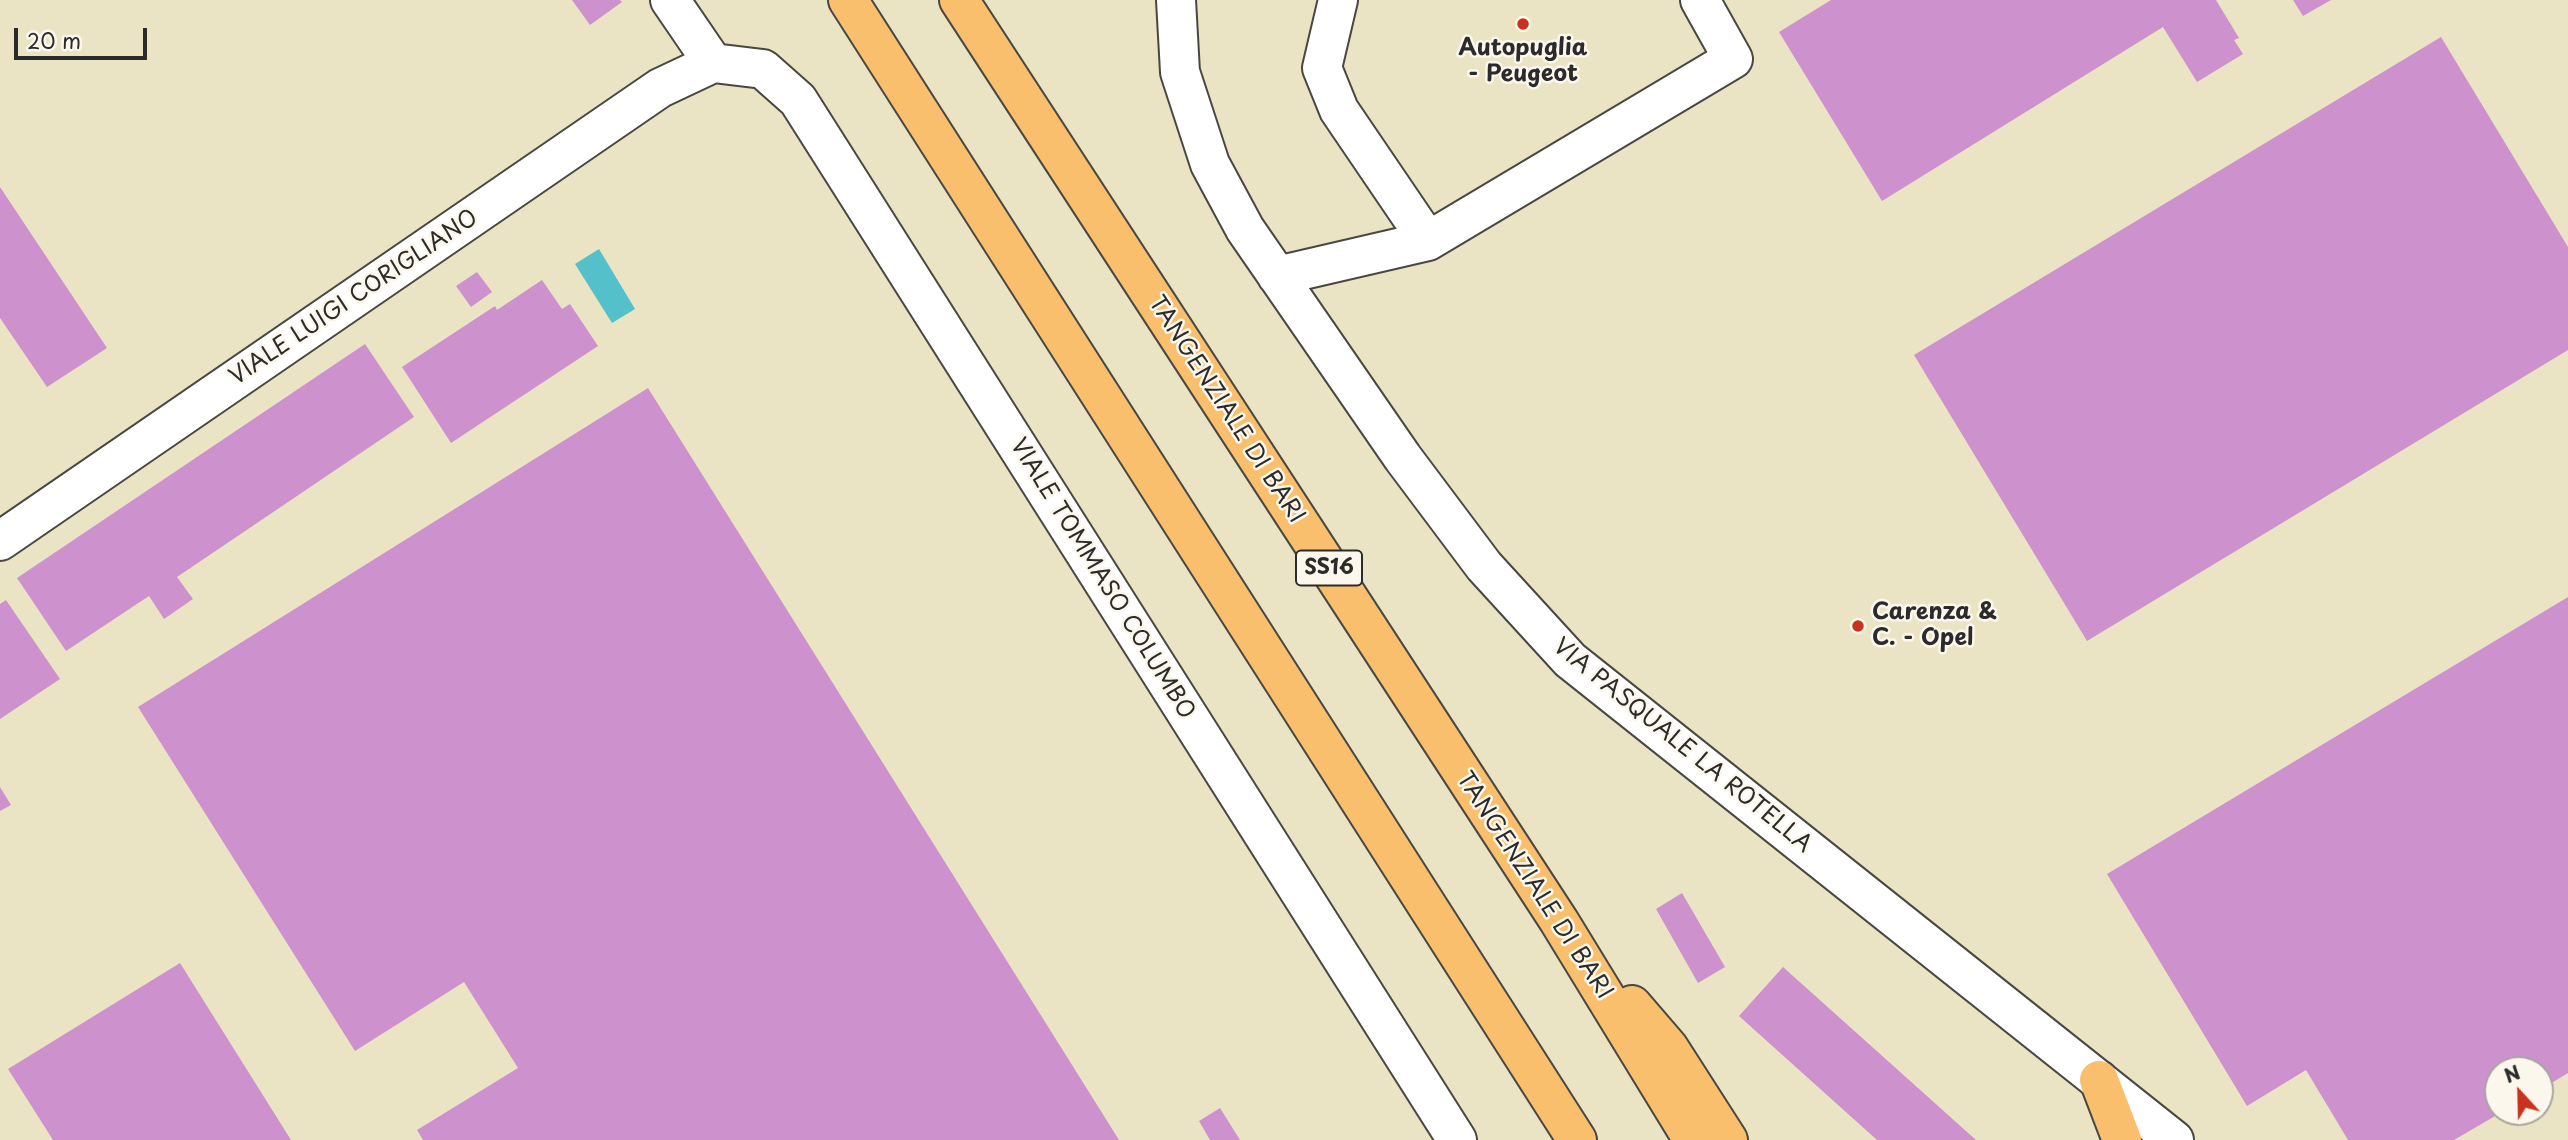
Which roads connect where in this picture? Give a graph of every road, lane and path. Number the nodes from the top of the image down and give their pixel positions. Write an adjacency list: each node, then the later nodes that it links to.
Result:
1 (670, 0): 8 (street)
2 (848, 0): 16 (highway)
3 (959, 0): 9 (highway, TANGENZIALE DI BARI / SS16)
4 (980, 0): 9 (highway)
5 (1176, 0): 11 (street, VIA PASQUALE LA ROTELLA)
6 (1338, 0): 10 (street)
7 (1699, 0): 10 (street)
8 (713, 63): 12 (street, VIALE LUIGI CORIGLIANO); 15 (street, VIALE TOMMASO COLUMBO)
9 (1013, 84): 13 (highway, TANGENZIALE DI BARI / SS16)
10 (1428, 241): 11 (street)
11 (1277, 276): 14 (street, VIA PASQUALE LA ROTELLA)
12 (0, 541)
13 (1559, 921): 17 (highway, TANGENZIALE DI BARI / SS16); 18 (highway)
14 (2099, 1080): 19 (highway); 20 (street, VIA PASQUALE LA ROTELLA)
15 (1457, 1140)
16 (1577, 1140)
17 (1693, 1140)
18 (1728, 1140)
19 (2122, 1140)
20 (2174, 1140)

